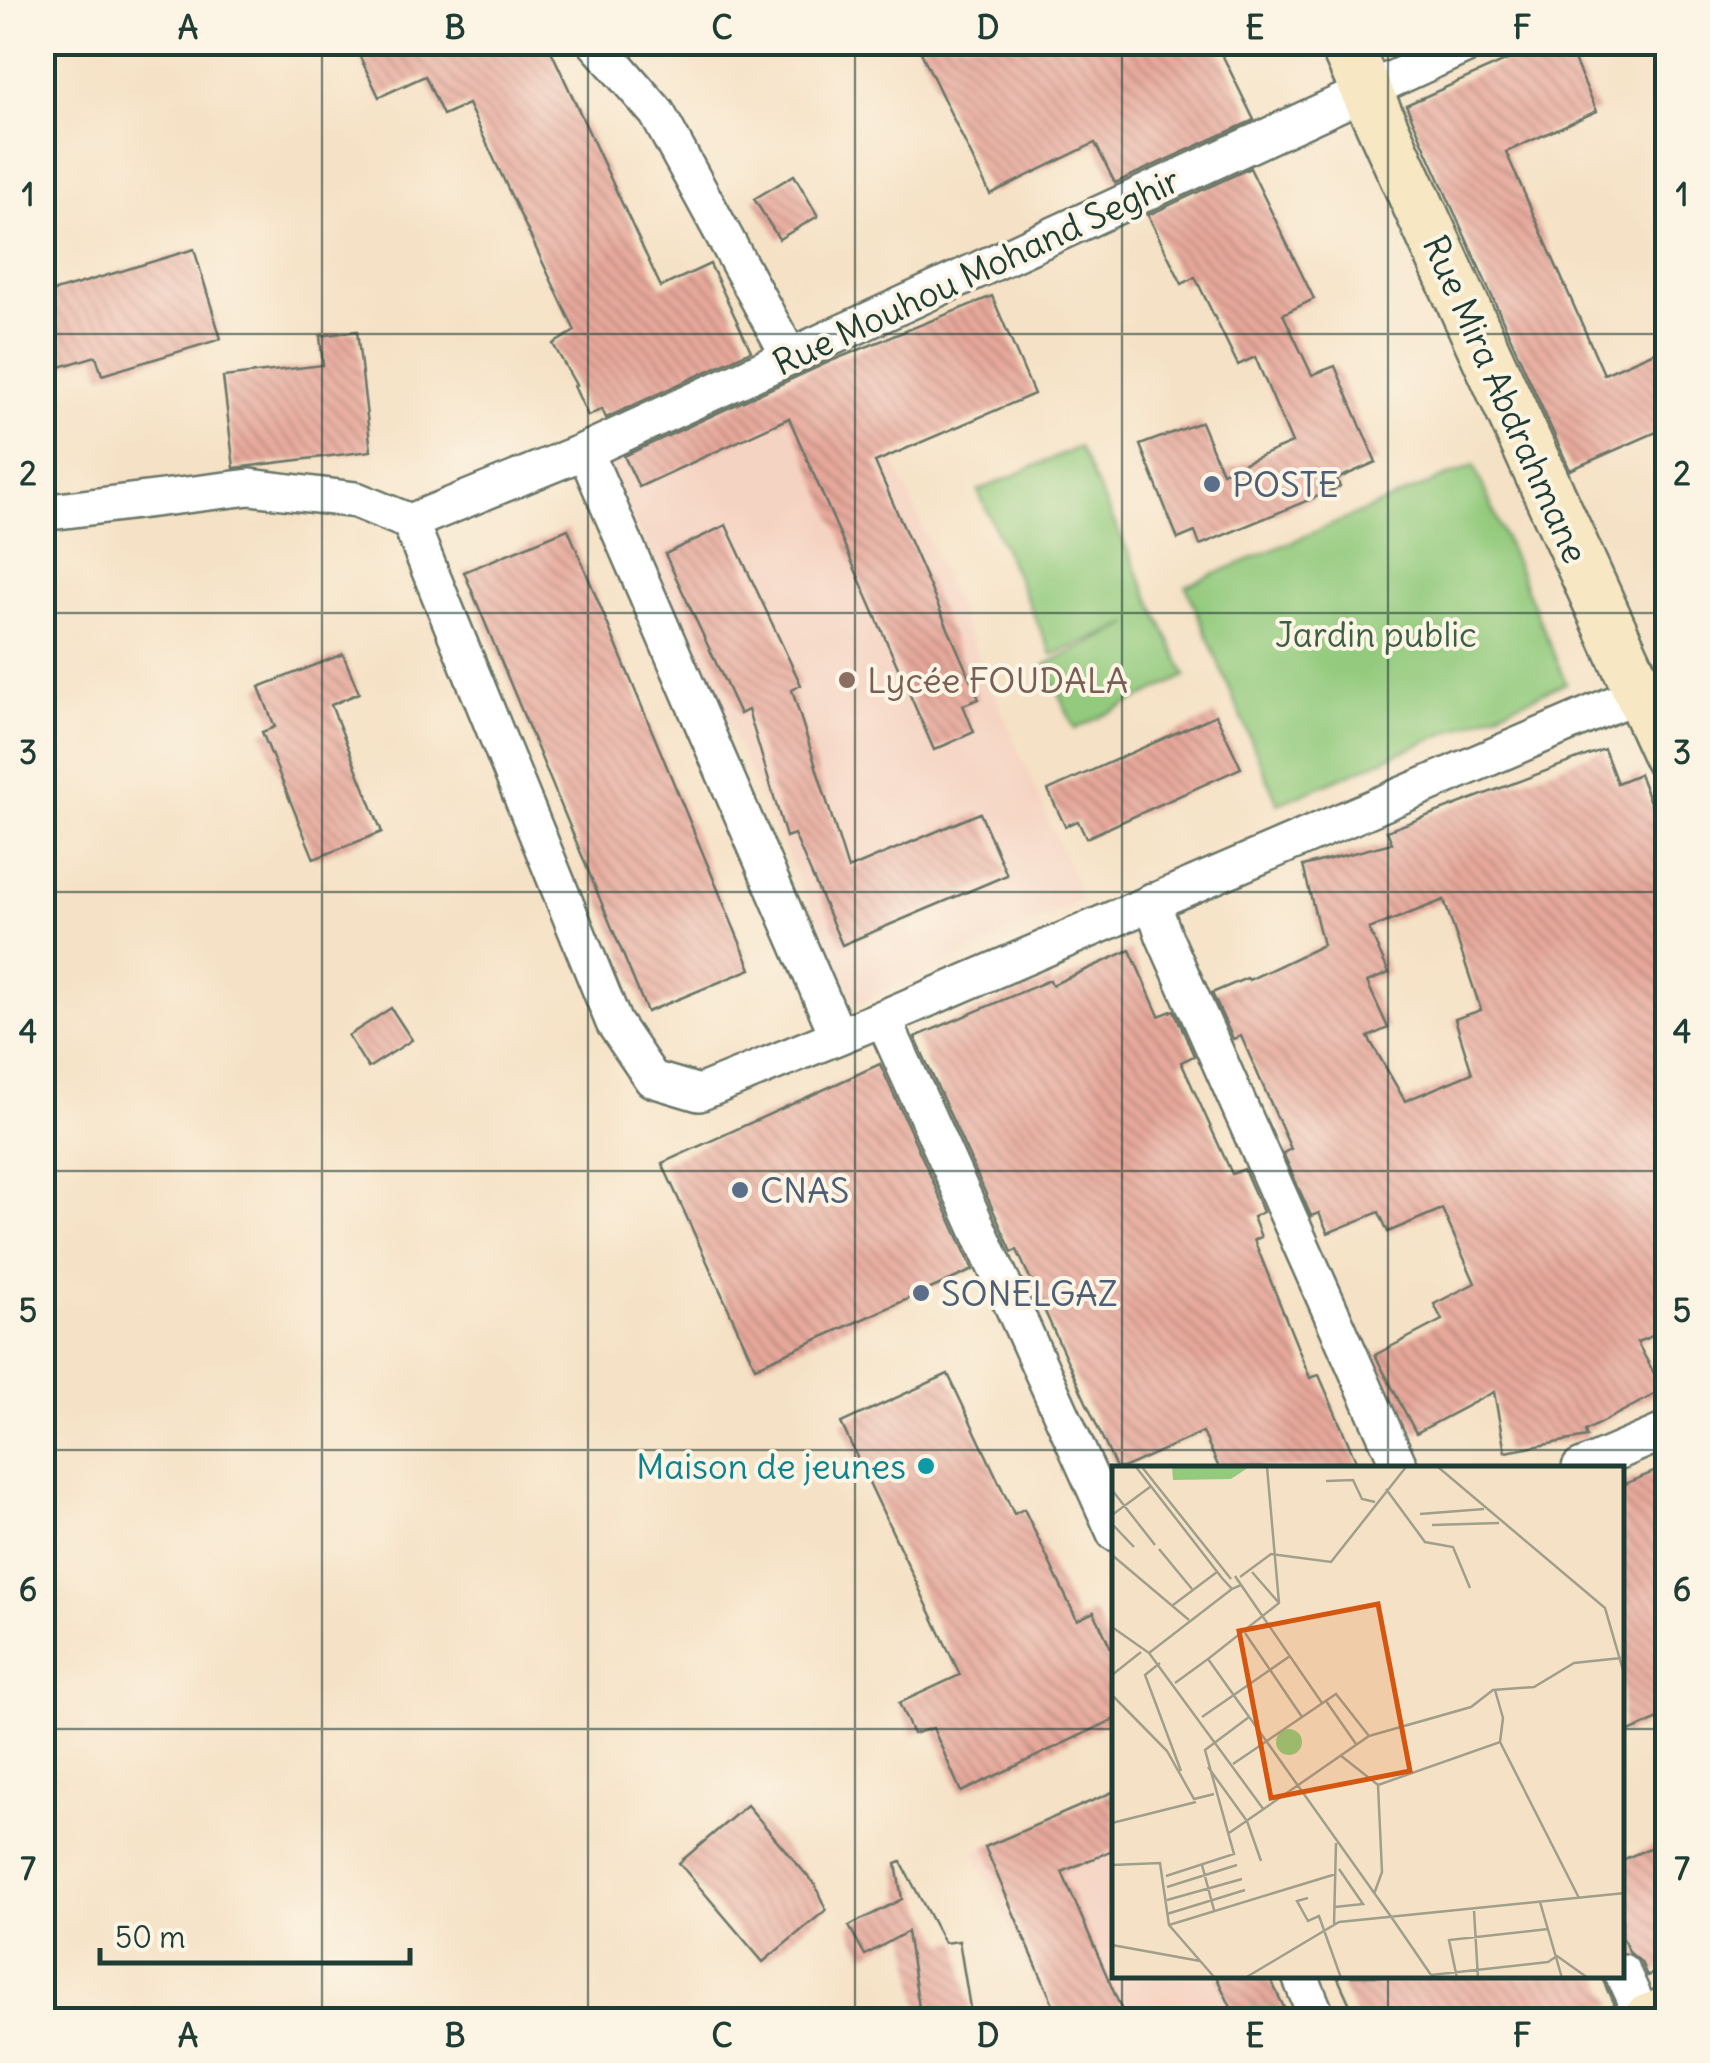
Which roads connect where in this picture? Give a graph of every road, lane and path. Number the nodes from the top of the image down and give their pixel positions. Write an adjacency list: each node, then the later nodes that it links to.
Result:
1 (595, 42): 5 (street)
2 (1344, 42): 4 (main road, Rue Mira Abdrahmane)
3 (1473, 42): 4 (street, Rue Mouhou Mohand Seghir)
4 (1366, 91): 5 (street, Rue Mouhou Mohand Seghir); 9 (main road, Rue Mira Abdrahmane)
5 (790, 357): 6 (street, Rue Mouhou Mohand Seghir)
6 (585, 451): 8 (street, Rue Mouhou Mohand Seghir); 13 (street)
7 (42, 513): 8 (street)
8 (410, 522): 13 (street)
9 (1654, 688): 10 (main road, Rue Mira Abdrahmane); 11 (street)
10 (1668, 755)
11 (1152, 901): 12 (street); 15 (street)
12 (883, 1018): 13 (street); 17 (street)
13 (838, 1036)
14 (1668, 1430): 16 (street)
15 (1399, 1466)
16 (1585, 1466)
17 (1112, 1526)
18 (1301, 1978): 21 (street)
19 (1625, 1978): 22 (street)
20 (1668, 2012): 22 (main road)
21 (1318, 2020)
22 (1646, 2020)

